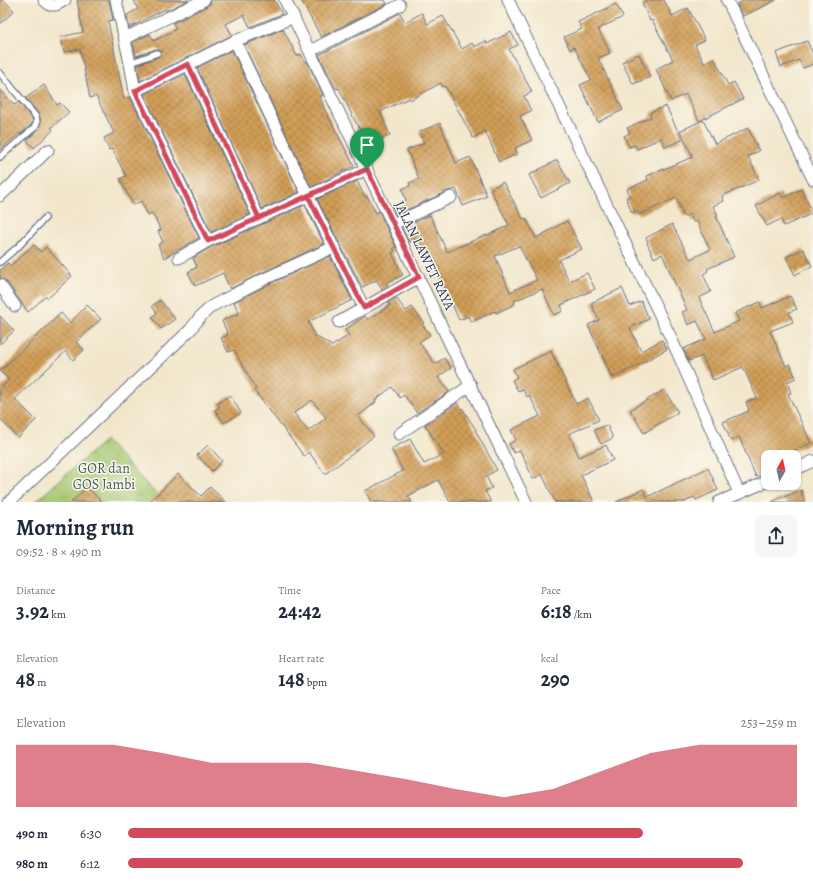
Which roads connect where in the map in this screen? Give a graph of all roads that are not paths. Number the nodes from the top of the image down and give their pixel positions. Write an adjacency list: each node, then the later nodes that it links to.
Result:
1 (44, 0): 2 (street)
2 (65, 0)
3 (116, 0): 10 (street)
4 (204, 0): 10 (street)
5 (285, 0): 9 (street, JALAN LAWET RAYA)
6 (508, 0): 42 (street)
7 (727, 0): 21 (street)
8 (400, 5): 12 (street)
9 (294, 17): 11 (street); 12 (street, JALAN LAWET RAYA)
10 (125, 38): 14 (street)
11 (235, 41): 15 (street); 23 (street)
12 (310, 51): 20 (street, JALAN LAWET RAYA)
13 (157, 53): 14 (lane)
14 (130, 63): 17 (street)
15 (188, 64): 17 (street); 26 (street)
16 (0, 73): 19 (lane)
17 (135, 91): 28 (street)
18 (48, 150): 22 (street)
19 (0, 157)
20 (367, 169): 23 (street); 27 (street, JALAN LAWET RAYA)
21 (813, 179)
22 (0, 196)
23 (308, 196): 26 (street); 29 (street)
24 (451, 197): 27 (street)
25 (45, 218): 31 (lane)
26 (259, 218): 28 (street)
27 (393, 224): 32 (street, JALAN LAWET RAYA)
28 (208, 241): 30 (street)
29 (334, 247): 35 (street); 43 (street)
30 (179, 258)
31 (0, 262)
32 (419, 277): 35 (street); 37 (street, JALAN LAWET RAYA)
33 (0, 285): 34 (street)
34 (15, 306)
35 (364, 308): 36 (street)
36 (339, 322)
37 (471, 385): 38 (street); 44 (street, JALAN LAWET RAYA)
38 (399, 434)
39 (813, 461): 40 (street)
40 (801, 467)
41 (761, 484): 42 (street)
42 (739, 493): 45 (street)
43 (9, 502)
44 (526, 502)
45 (719, 502)

